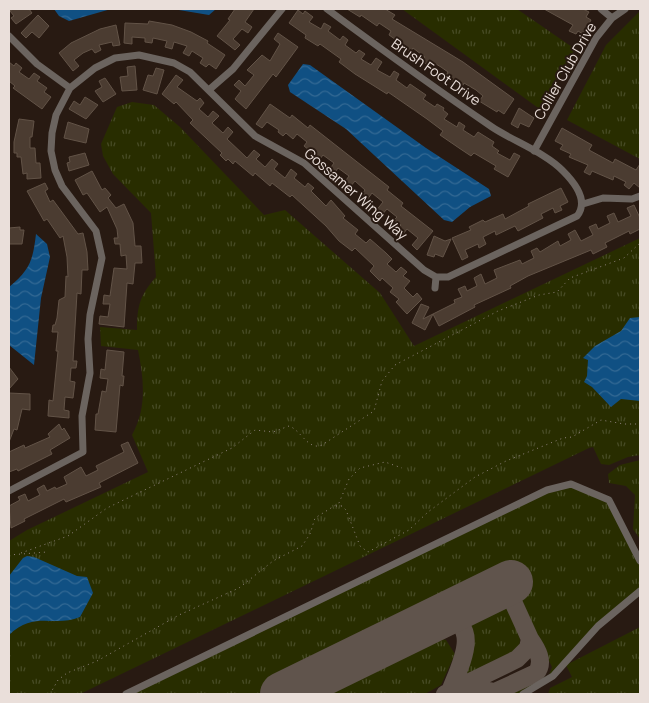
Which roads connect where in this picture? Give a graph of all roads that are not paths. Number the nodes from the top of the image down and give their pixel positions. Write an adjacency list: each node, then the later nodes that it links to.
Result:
1 (282, 9): 8 (street)
2 (327, 9): 9 (street, Brush Foot Drive)
3 (601, 9): 5 (street)
4 (625, 9): 5 (street, Collier Club Drive)
5 (612, 18): 9 (street, Collier Club Drive)
6 (9, 36): 7 (street)
7 (70, 88): 8 (street, Gossamer Wing Way); 14 (street, Gossamer Wing Way)
8 (210, 90): 12 (street, Gossamer Wing Way)
9 (534, 151): 11 (street)
10 (640, 196): 11 (street)
11 (583, 204): 12 (street)
12 (436, 277): 13 (street)
13 (436, 288)
14 (9, 491)
15 (640, 561): 17 (street)
16 (640, 591): 18 (street)
17 (126, 694)
18 (523, 694)

